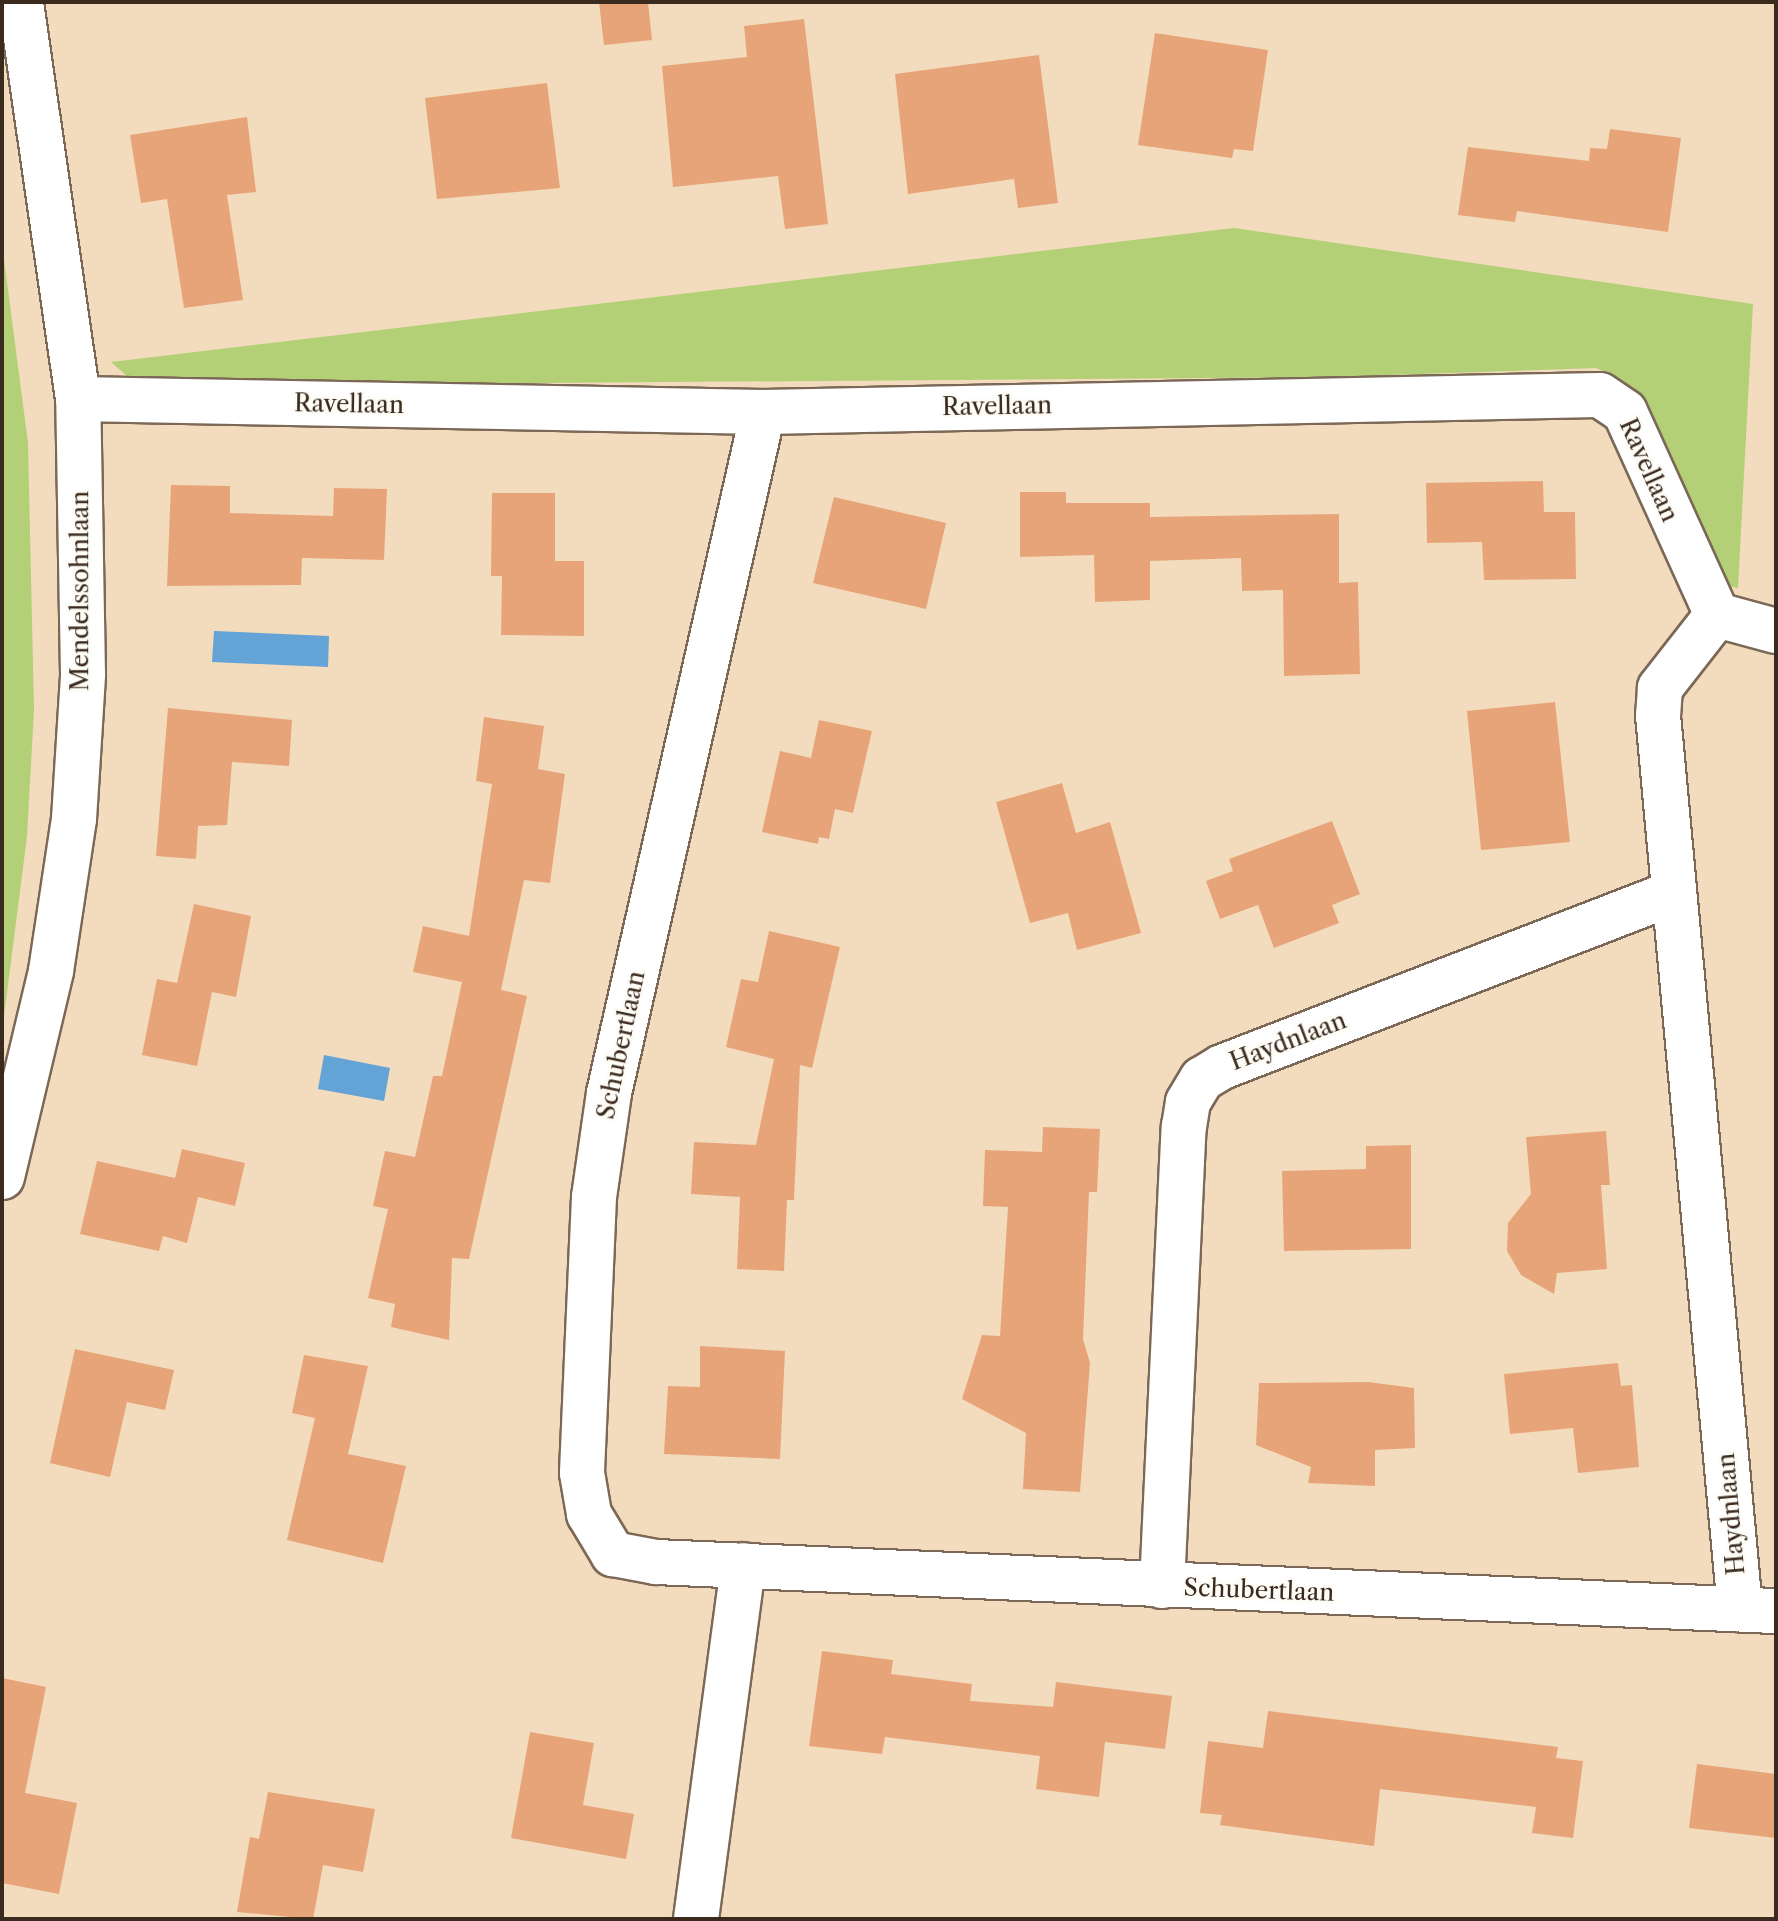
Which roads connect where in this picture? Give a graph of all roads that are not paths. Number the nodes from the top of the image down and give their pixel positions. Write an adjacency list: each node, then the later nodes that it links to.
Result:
1 (21, 2): 2 (street, Mendelssohnlaan)
2 (78, 399): 3 (street, Ravellaan); 7 (street, Mendelssohnlaan)
3 (763, 412): 4 (street, Ravellaan); 8 (street, Schubertlaan)
4 (1717, 615): 5 (street); 6 (street, Haydnlaan)
5 (1776, 631)
6 (1673, 893): 9 (street, Haydnlaan); 10 (street, Haydnlaan)
7 (2, 1177)
8 (743, 1565): 9 (street, Schubertlaan); 11 (street)
9 (1162, 1586): 10 (street, Schubertlaan)
10 (1758, 1610)
11 (696, 1919)

